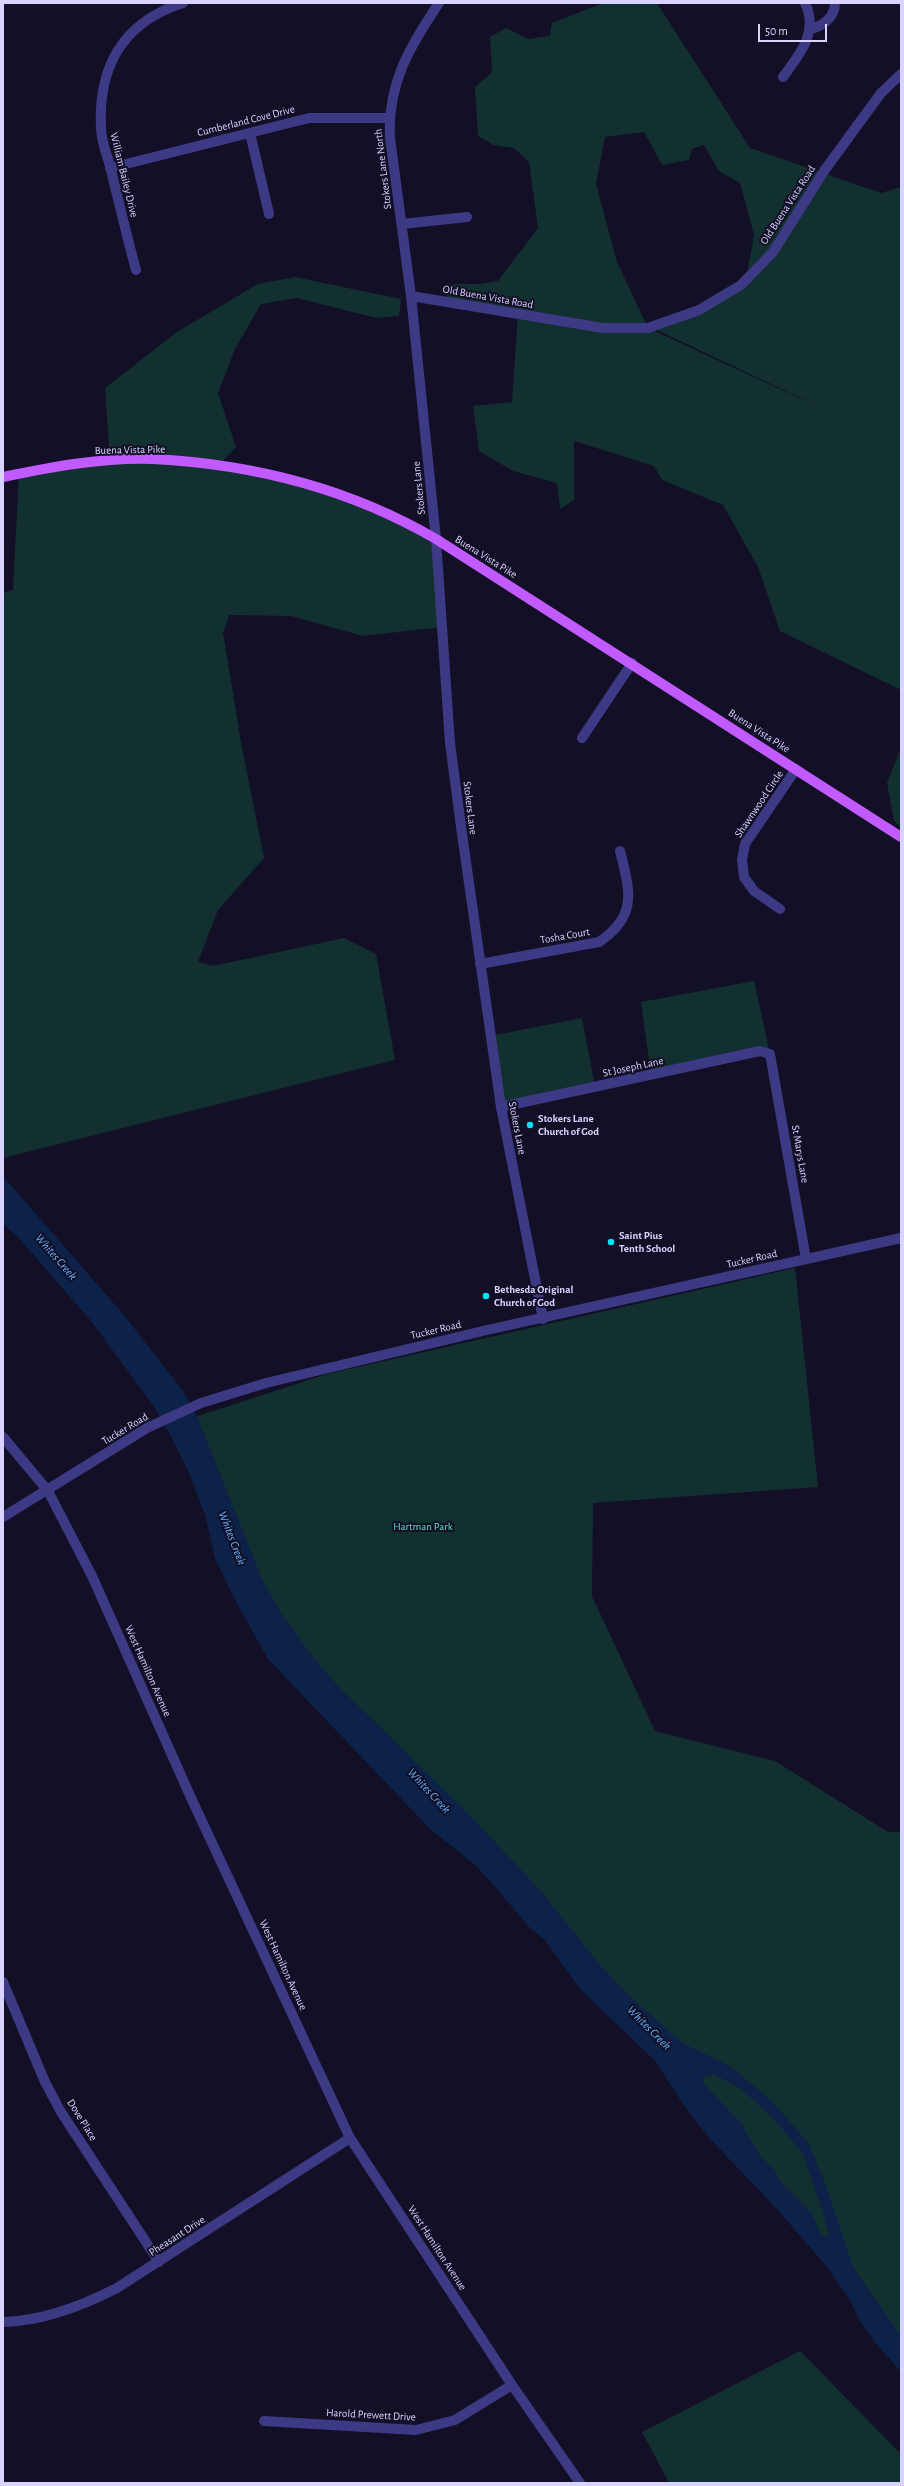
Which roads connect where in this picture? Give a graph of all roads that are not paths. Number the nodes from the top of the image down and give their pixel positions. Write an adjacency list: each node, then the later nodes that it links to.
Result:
1 (183, 3): 10 (street, William Bailey Drive)
2 (439, 3): 8 (street, Stokers Lane North)
3 (805, 3): 5 (street)
4 (834, 3): 5 (street)
5 (811, 29): 7 (street)
6 (901, 74): 15 (street, Old Buena Vista Road)
7 (783, 77)
8 (389, 118): 9 (street, Cumberland Cove Drive); 13 (street, Stokers Lane North)
9 (250, 133): 10 (street, Cumberland Cove Drive); 11 (street)
10 (110, 168): 14 (street, William Bailey Drive)
11 (269, 214)
12 (467, 217): 13 (street)
13 (402, 224): 15 (street, Stokers Lane North)
14 (136, 270)
15 (412, 296): 17 (street, Stokers Lane)
16 (3, 477): 17 (main road, Buena Vista Pike)
17 (436, 539): 18 (main road, Buena Vista Pike); 24 (street, Stokers Lane)
18 (632, 663): 19 (street); 20 (main road, Buena Vista Pike)
19 (582, 738)
20 (796, 769): 21 (main road, Buena Vista Pike); 23 (street, Shawnwood Circle)
21 (901, 837)
22 (620, 851): 24 (street, Tosha Court)
23 (780, 909)
24 (480, 964): 26 (street, Stokers Lane)
25 (770, 1054): 26 (street, St Joseph Lane); 28 (street, St Marys Lane)
26 (501, 1107): 29 (street, Stokers Lane)
27 (901, 1238): 28 (street, Tucker Road)
28 (806, 1259): 29 (street, Tucker Road)
29 (543, 1319): 31 (street, Tucker Road)
30 (3, 1437): 31 (street, West Hamilton Avenue)
31 (48, 1491): 32 (street, Tucker Road); 34 (street, West Hamilton Avenue)
32 (3, 1517)
33 (3, 1982): 35 (street, Dove Place)
34 (350, 2138): 35 (street, Pheasant Drive); 37 (street, West Hamilton Avenue)
35 (159, 2262): 36 (street, Pheasant Drive)
36 (3, 2322)
37 (512, 2385): 38 (street, Harold Prewett Drive); 39 (street, West Hamilton Avenue)
38 (264, 2421)
39 (580, 2483)

